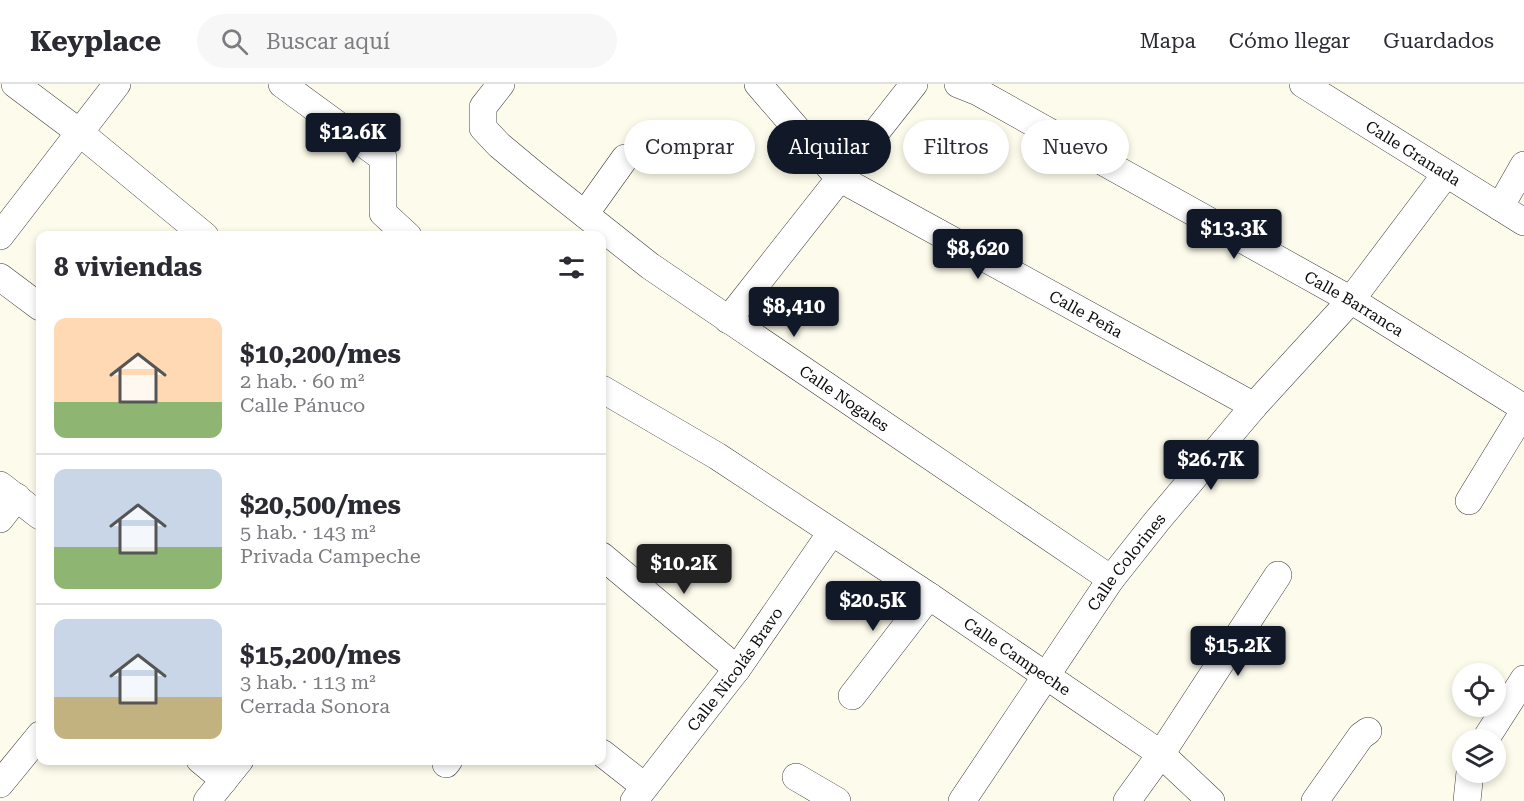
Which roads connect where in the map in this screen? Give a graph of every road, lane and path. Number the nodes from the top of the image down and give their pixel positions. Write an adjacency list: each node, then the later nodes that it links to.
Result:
1 (15, 84): 9 (street)
2 (117, 84): 9 (street)
3 (282, 84): 18 (street)
4 (501, 84): 15 (street, Calle Nogales)
5 (758, 84): 13 (street, Calle Peña)
6 (914, 84): 13 (street)
7 (958, 84): 21 (street, Calle Barranca)
8 (1303, 84): 12 (street, Calle Granada)
9 (79, 132): 17 (street); 19 (street)
10 (624, 159): 15 (street)
11 (1524, 165): 14 (street)
12 (1446, 174): 14 (street, Calle Granada); 21 (street, Calle Colorines)
13 (839, 178): 23 (street); 25 (street, Calle Peña)
14 (1500, 207): 16 (street, Calle Granada)
15 (585, 214): 23 (street, Calle Nogales)
16 (1524, 222)
17 (199, 231)
18 (403, 231)
19 (0, 236)
20 (0, 277): 22 (street)
21 (1351, 300): 25 (street, Calle Colorines); 26 (street, Calle Barranca)
22 (36, 304)
23 (728, 320): 34 (street, Calle Nogales)
24 (606, 394): 31 (street, Calle Campeche)
25 (1254, 406): 34 (street, Calle Colorines)
26 (1524, 410): 28 (street)
27 (9, 491): 29 (street); 30 (street)
28 (1469, 501)
29 (36, 513)
30 (0, 519)
31 (831, 533): 35 (street, Calle Campeche); 36 (street, Calle Nicolás Bravo)
32 (606, 559): 36 (street)
33 (1278, 575): 43 (street)
34 (1111, 579): 37 (street, Calle Colorines)
35 (929, 596): 37 (street, Calle Campeche); 39 (street)
36 (737, 669): 50 (street, Calle Nicolás Bravo)
37 (1046, 676): 43 (street, Calle Campeche); 53 (street, Calle Colorines)
38 (1524, 679): 40 (street)
39 (852, 696)
40 (1492, 729)
41 (1368, 731): 56 (street)
42 (36, 740): 49 (street)
43 (1161, 754): 54 (street); 55 (street, Calle Campeche)
44 (606, 757): 50 (street)
45 (216, 765): 46 (street)
46 (232, 770): 51 (street)
47 (796, 777): 52 (street)
48 (1469, 783): 57 (street)
49 (0, 784)
50 (639, 794)
51 (207, 801)
52 (837, 801)
53 (962, 801)
54 (1127, 801)
55 (1211, 801)
56 (1315, 801)
57 (1467, 801)

